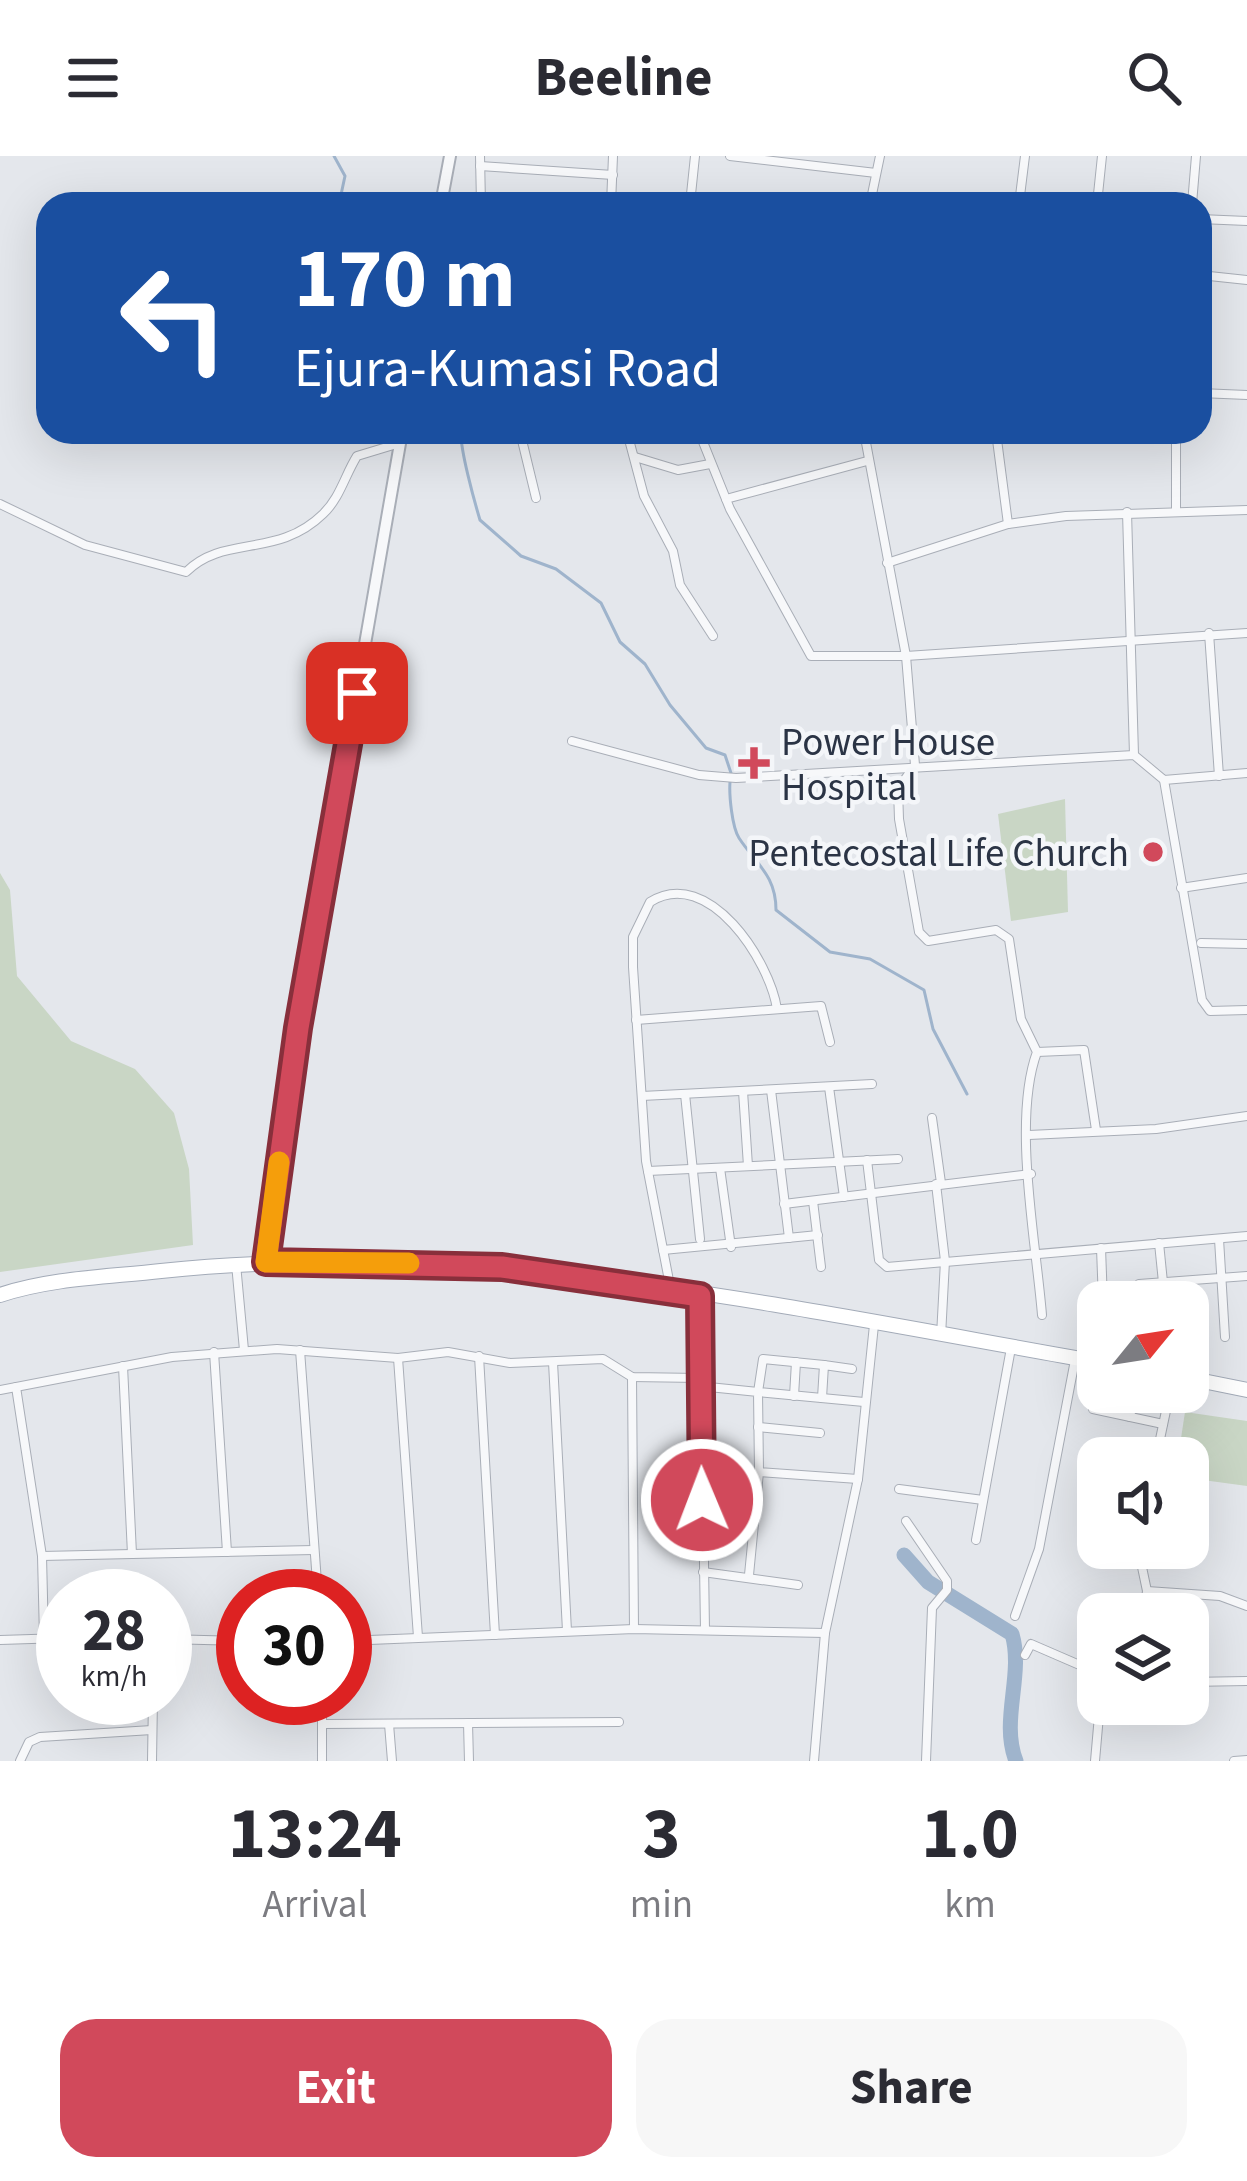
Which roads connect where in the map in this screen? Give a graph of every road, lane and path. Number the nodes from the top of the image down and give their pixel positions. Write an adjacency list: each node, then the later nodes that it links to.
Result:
1 (450, 156): 12 (street)
2 (614, 156): 11 (street)
3 (695, 156): 15 (street)
4 (730, 156): 10 (street)
5 (880, 156): 10 (street)
6 (1025, 156): 17 (street)
7 (1102, 156): 18 (street)
8 (1196, 156): 19 (street)
9 (480, 161): 11 (street); 13 (street)
10 (876, 173): 16 (street)
11 (613, 176): 14 (street)
12 (443, 192)
13 (481, 192)
14 (612, 192)
15 (691, 192)
16 (872, 192)
17 (1020, 192)
18 (1098, 192)
19 (1193, 192)
20 (1212, 220): 21 (street)
21 (1247, 221)
22 (1212, 276): 23 (street)
23 (1247, 280)
24 (1212, 394): 25 (street)
25 (1247, 395)
26 (383, 444): 39 (street)
27 (400, 444): 100 (street)
28 (523, 444): 37 (street)
29 (630, 444): 34 (street)
30 (703, 444): 36 (street)
31 (865, 444): 35 (street)
32 (998, 444): 43 (street)
33 (1176, 444): 40 (street)
34 (634, 456): 36 (street); 47 (street)
35 (866, 461): 38 (street); 44 (street)
36 (710, 464): 38 (street)
37 (536, 498)
38 (726, 499): 49 (street)
39 (0, 504)
40 (1176, 510): 41 (street); 42 (street)
41 (1247, 510)
42 (1126, 512): 43 (street); 48 (street)
43 (1008, 524): 44 (street)
44 (887, 563): 49 (street)
45 (1209, 633): 46 (street); 48 (street); 54 (street)
46 (1247, 633)
47 (713, 636)
48 (1127, 638): 49 (street); 51 (street)
49 (905, 656): 52 (street)
50 (572, 741): 52 (street)
51 (1134, 755): 52 (street); 55 (street)
52 (915, 765): 64 (street)
53 (1247, 773): 54 (street)
54 (1219, 776): 55 (street)
55 (1164, 781): 57 (street)
56 (1247, 878): 57 (street)
57 (1180, 888): 61 (street)
58 (1202, 943): 59 (street)
59 (1247, 944)
60 (777, 1009): 62 (street); 62 (street); 63 (street)
61 (1247, 1010)
62 (636, 1020): 70 (street)
63 (830, 1042)
64 (1037, 1052): 73 (street); 74 (street)
65 (872, 1084): 66 (street)
66 (829, 1087): 67 (street); 77 (street)
67 (771, 1090): 68 (street); 78 (street)
68 (743, 1091): 69 (street); 79 (street)
69 (685, 1094): 70 (street); 81 (street)
70 (642, 1096): 82 (street)
71 (1247, 1116): 73 (street)
72 (932, 1118): 84 (street)
73 (1096, 1130): 74 (street)
74 (1029, 1136): 83 (street)
75 (898, 1159): 76 (street)
76 (867, 1160): 77 (street); 85 (street)
77 (839, 1162): 78 (street); 86 (street)
78 (780, 1164): 79 (street); 88 (street)
79 (748, 1166): 80 (street)
80 (720, 1168): 81 (street); 95 (street)
81 (694, 1169): 82 (street); 92 (street)
82 (648, 1171): 97 (street)
83 (1031, 1174): 84 (street); 98 (street)
84 (939, 1183): 85 (street); 99 (street)
85 (871, 1192): 86 (street); 99 (street)
86 (844, 1197): 87 (street)
87 (813, 1201): 88 (street); 89 (street)
88 (784, 1204): 91 (street)
89 (818, 1235): 91 (street); 102 (street)
90 (1247, 1236): 93 (street)
91 (789, 1238): 95 (street)
92 (700, 1239)
93 (1220, 1239): 94 (street); 104 (street)
94 (1159, 1244): 96 (street); 106 (street)
95 (731, 1247): 97 (street)
96 (1100, 1248): 98 (street); 105 (street)
97 (662, 1250): 108 (street)
98 (1037, 1253): 99 (street); 111 (street)
99 (945, 1261): 113 (street)
100 (266, 1262): 101 (main road); 108 (main road)
101 (236, 1264): 109 (main road); 116 (street)
102 (821, 1267)
103 (1247, 1276): 104 (street)
104 (1221, 1278): 107 (street); 114 (street)
105 (1102, 1281)
106 (1164, 1281)
107 (1178, 1281)
108 (671, 1292): 110 (main road)
109 (0, 1295)
110 (700, 1296): 112 (main road); 128 (street)
111 (1042, 1315)
112 (874, 1325): 113 (main road); 136 (street)
113 (941, 1336): 115 (main road)
114 (1226, 1337)
115 (1012, 1348): 121 (main road); 148 (street)
116 (244, 1350): 117 (street); 118 (street)
117 (300, 1350): 120 (street); 151 (street)
118 (214, 1352): 125 (street); 152 (street)
119 (479, 1355): 120 (street); 122 (street); 168 (street)
120 (398, 1358): 169 (street)
121 (1076, 1358): 163 (street)
122 (553, 1362): 127 (street); 165 (street)
123 (796, 1362): 124 (street); 133 (street); 134 (street)
124 (824, 1365): 126 (street); 135 (street)
125 (123, 1366): 130 (street); 153 (street)
126 (852, 1369)
127 (632, 1376): 128 (street); 164 (street)
128 (699, 1382): 133 (street); 158 (street)
129 (1209, 1382): 132 (main road)
130 (16, 1387): 131 (street); 154 (street)
131 (0, 1390)
132 (1247, 1390)
133 (758, 1393): 134 (street); 142 (street)
134 (794, 1396): 135 (street)
135 (822, 1398): 136 (street)
136 (864, 1402): 146 (street)
137 (1112, 1413): 140 (street)
138 (1131, 1413): 140 (street)
139 (1165, 1413): 141 (street)
140 (1130, 1417): 141 (street)
141 (1163, 1424): 144 (street)
142 (758, 1427): 143 (street); 145 (street)
143 (820, 1433)
144 (1160, 1437)
145 (759, 1472): 146 (street); 159 (street)
146 (858, 1479): 167 (street)
147 (899, 1489): 148 (street)
148 (983, 1500): 150 (street)
149 (906, 1521): 192 (street)
150 (976, 1540)
151 (314, 1550): 152 (street); 156 (street)
152 (227, 1552): 153 (street)
153 (132, 1554): 154 (street)
154 (42, 1556): 155 (street)
155 (42, 1569)
156 (316, 1569)
157 (1142, 1569): 161 (street)
158 (703, 1572): 159 (street); 166 (street)
159 (748, 1575): 160 (street)
160 (798, 1585)
161 (1147, 1592): 162 (street)
162 (1247, 1606)
163 (1015, 1616)
164 (634, 1629): 165 (street); 166 (street)
165 (567, 1630): 168 (street)
166 (705, 1630): 167 (street)
167 (825, 1633): 191 (street)
168 (495, 1635): 169 (street)
169 (418, 1637): 172 (street)
170 (36, 1639): 171 (street)
171 (0, 1640)
172 (372, 1640)
173 (1025, 1655): 174 (street)
174 (1077, 1664)
175 (1209, 1682): 176 (street)
176 (1247, 1682)
177 (619, 1722): 178 (street)
178 (468, 1723): 180 (street); 190 (street)
179 (372, 1724): 180 (street)
180 (389, 1724): 189 (street)
181 (152, 1725): 184 (street)
182 (322, 1725): 188 (street)
183 (1098, 1725): 193 (street)
184 (152, 1730): 186 (street); 187 (street)
185 (1247, 1760): 194 (street)
186 (20, 1761)
187 (152, 1761)
188 (322, 1761)
189 (392, 1761)
190 (470, 1761)
191 (814, 1761)
192 (926, 1761)
193 (1095, 1761)
194 (1234, 1761)

